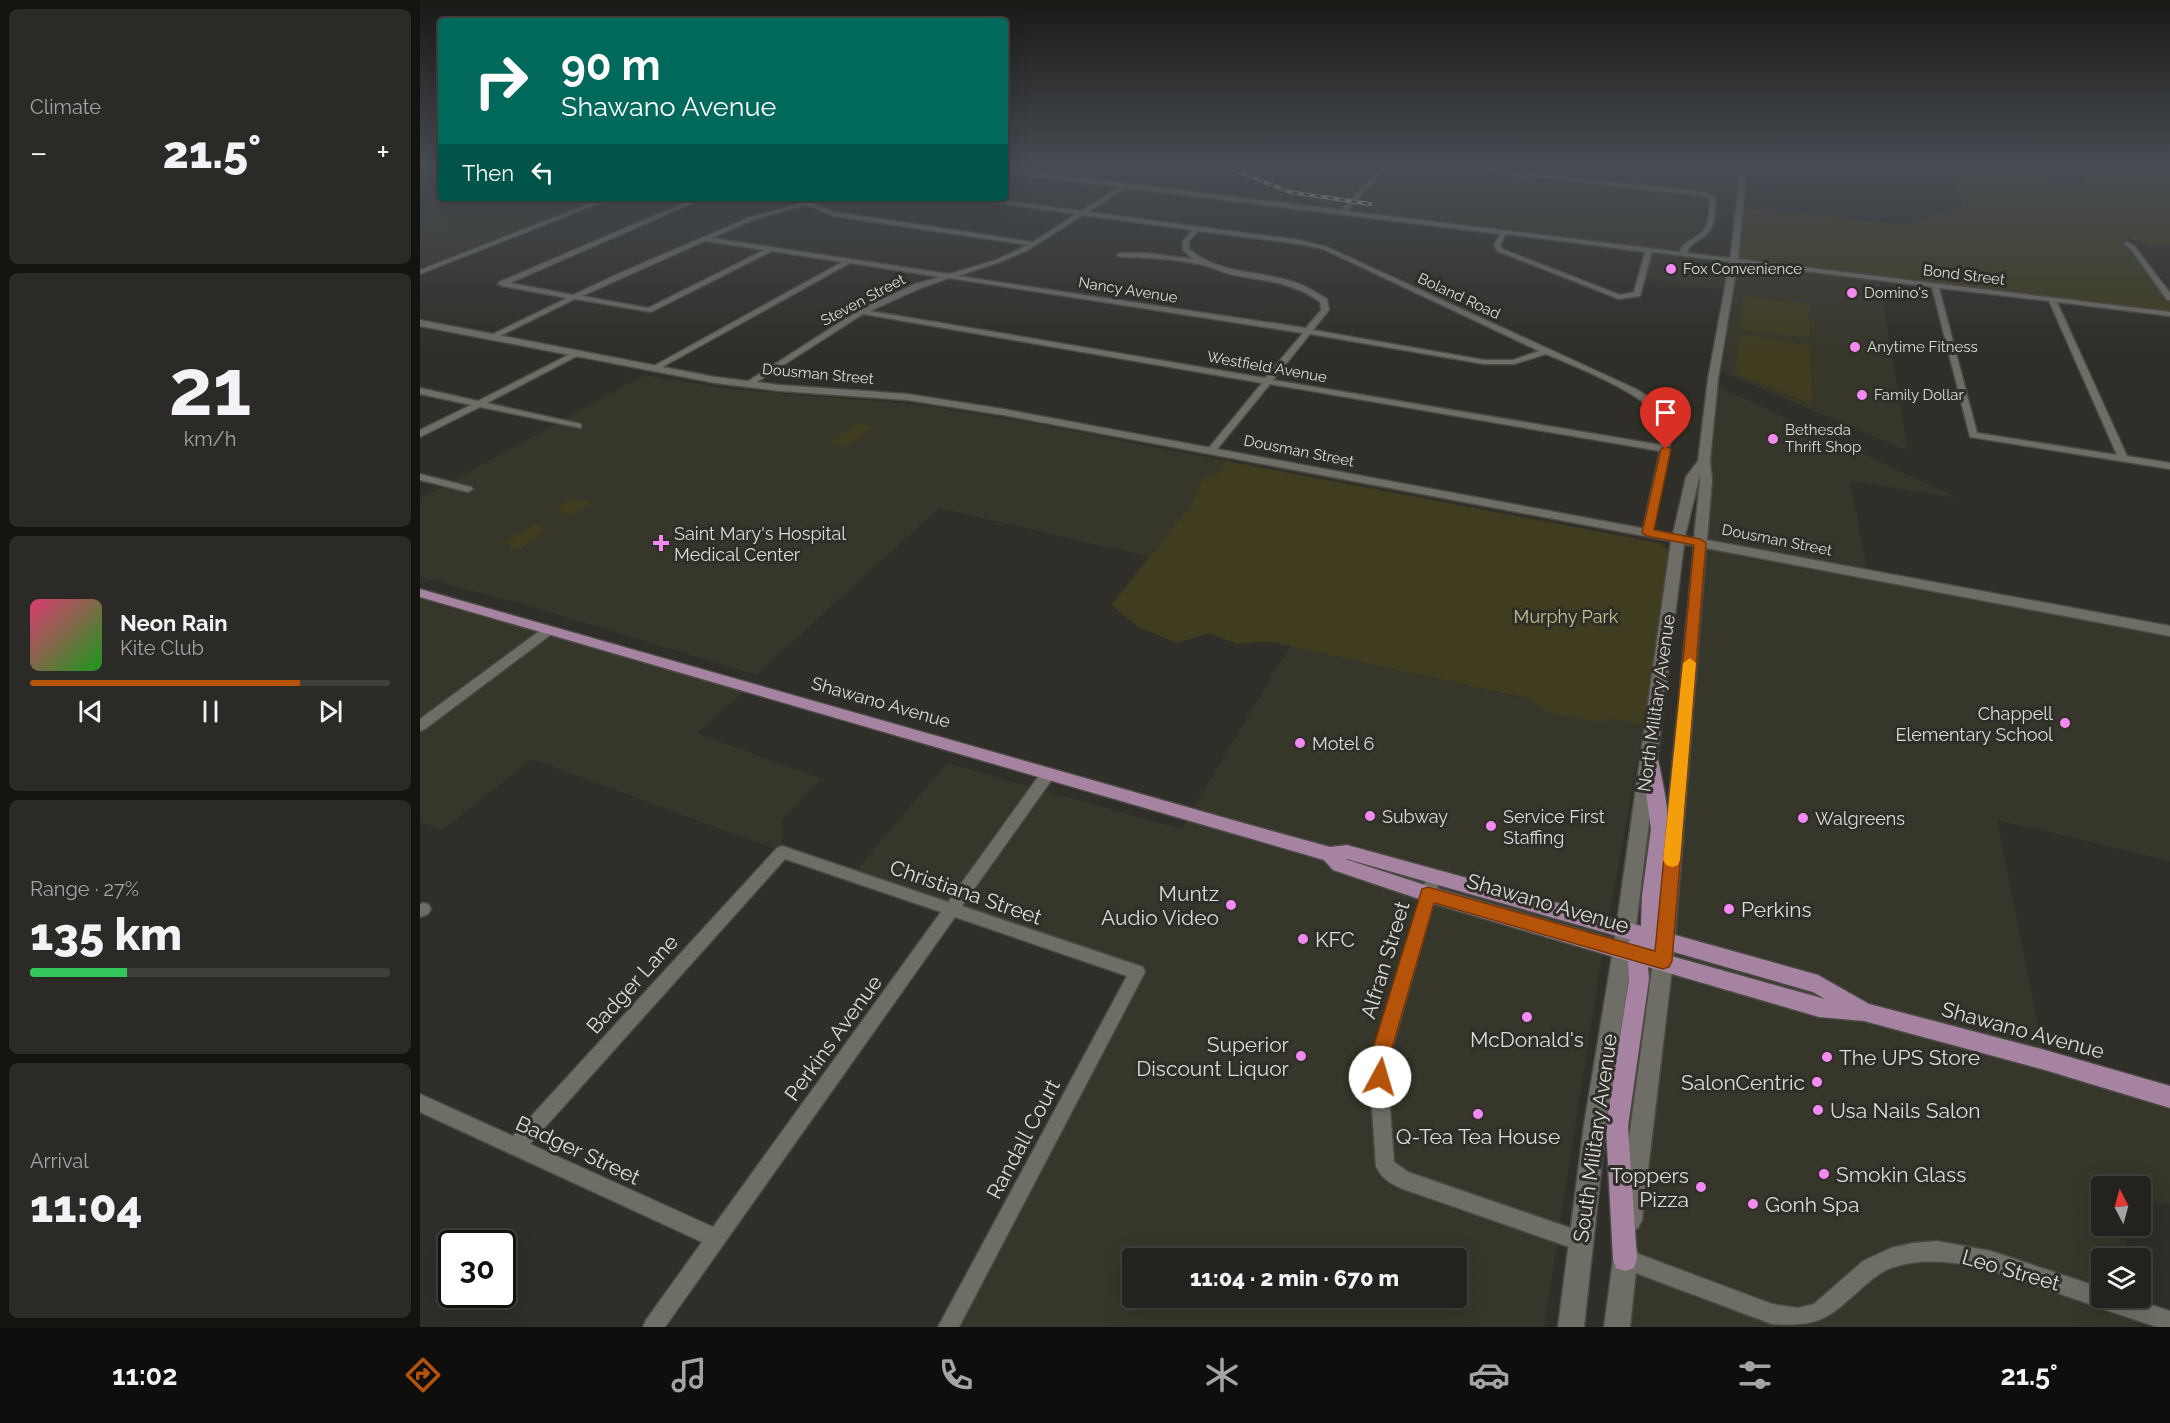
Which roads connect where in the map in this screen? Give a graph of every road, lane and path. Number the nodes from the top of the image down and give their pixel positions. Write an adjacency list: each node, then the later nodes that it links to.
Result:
1 (533, 228): 21 (street)
2 (630, 228): 24 (street)
3 (730, 228): 11 (street)
4 (927, 228): 12 (street)
5 (1059, 228): 12 (street, Steven Street)
6 (1197, 228): 20 (street); 32 (street, Boland Road)
7 (1463, 228): 10 (street, Bond Street)
8 (1708, 228): 16 (street)
9 (1737, 228): 18 (main road, North Military Avenue)
10 (1504, 233): 15 (street, Bond Street); 15 (street)
11 (704, 239): 14 (street, Nancy Avenue); 24 (street)
12 (1034, 244): 22 (street, Steven Street)
13 (2127, 244): 25 (street)
14 (772, 249): 19 (street, Nancy Avenue); 24 (street)
15 (1649, 250): 16 (street, Bond Street)
16 (1683, 254): 18 (street, Bond Street)
17 (1120, 255): 20 (street)
18 (1734, 260): 23 (street, Bond Street); 44 (main road, North Military Avenue)
19 (849, 261): 22 (street, Nancy Avenue); 34 (street)
20 (1200, 262): 30 (street)
21 (420, 272)
22 (950, 276): 27 (street, Steven Street); 30 (street, Nancy Avenue)
23 (1935, 285): 26 (street, Bond Street); 43 (street)
24 (572, 298): 31 (street)
25 (2170, 298)
26 (2052, 300): 28 (street, Bond Street); 43 (street)
27 (862, 312): 35 (street, Westfield Avenue); 36 (street, Steven Street)
28 (2170, 314)
29 (420, 323): 31 (main road, Dousman Street)
30 (1308, 331): 32 (street, Nancy Avenue); 35 (street)
31 (491, 337): 33 (main road, Dousman Street)
32 (1546, 351): 41 (street, Boland Road)
33 (577, 354): 34 (main road, Dousman Street); 38 (street)
34 (655, 369): 36 (main road, Dousman Street)
35 (1268, 380): 41 (street, Westfield Avenue); 42 (street)
36 (746, 385): 42 (main road, Dousman Street)
37 (420, 391): 38 (street)
38 (478, 404): 39 (street); 40 (street)
39 (578, 426)
40 (420, 434)
41 (1666, 449): 48 (street, Boland Road)
42 (1211, 451): 48 (main road, Dousman Street)
43 (2123, 458): 45 (street)
44 (1704, 461): 49 (main road, North Military Avenue); 50 (main road, North Military Avenue)
45 (2170, 466)
46 (420, 477): 47 (street)
47 (468, 489)
48 (1647, 533): 49 (main road, Dousman Street)
49 (1678, 538): 50 (main road, Dousman Street); 55 (main road, North Military Avenue)
50 (1700, 543): 53 (main road, Dousman Street); 61 (main road, North Military Avenue)
51 (420, 593): 52 (main road, Shawano Avenue)
52 (549, 630): 54 (street); 56 (main road, Shawano Avenue)
53 (2170, 631)
54 (420, 726)
55 (1649, 755): 60 (main road, North Military Avenue); 61 (main road)
56 (1048, 774): 58 (main road, Shawano Avenue); 59 (street, Perkins Avenue)
57 (782, 852): 59 (street, Christiana Street); 65 (street, Badger Lane)
58 (1431, 885): 60 (main road, Shawano Avenue); 67 (street, Alfran Street)
59 (952, 909): 62 (street, Christiana Street); 66 (street, Perkins Avenue)
60 (1628, 944): 61 (main road, Shawano Avenue); 61 (main road, Shawano Avenue); 67 (main road, South Military Avenue); 68 (main road)
61 (1660, 945): 63 (main road, Shawano Avenue); 68 (main road)
62 (1137, 972): 71 (street, Randall Court)
63 (2170, 1096)
64 (420, 1102): 65 (street, Badger Street)
65 (516, 1146): 66 (street, Badger Street)
66 (716, 1239): 70 (street, Perkins Avenue)
67 (1581, 1241): 72 (main road, South Military Avenue)
68 (1626, 1259): 69 (street, Leo Street); 73 (main road)
69 (2170, 1321)
70 (653, 1327)
71 (948, 1327)
72 (1571, 1327)
73 (1617, 1327)

